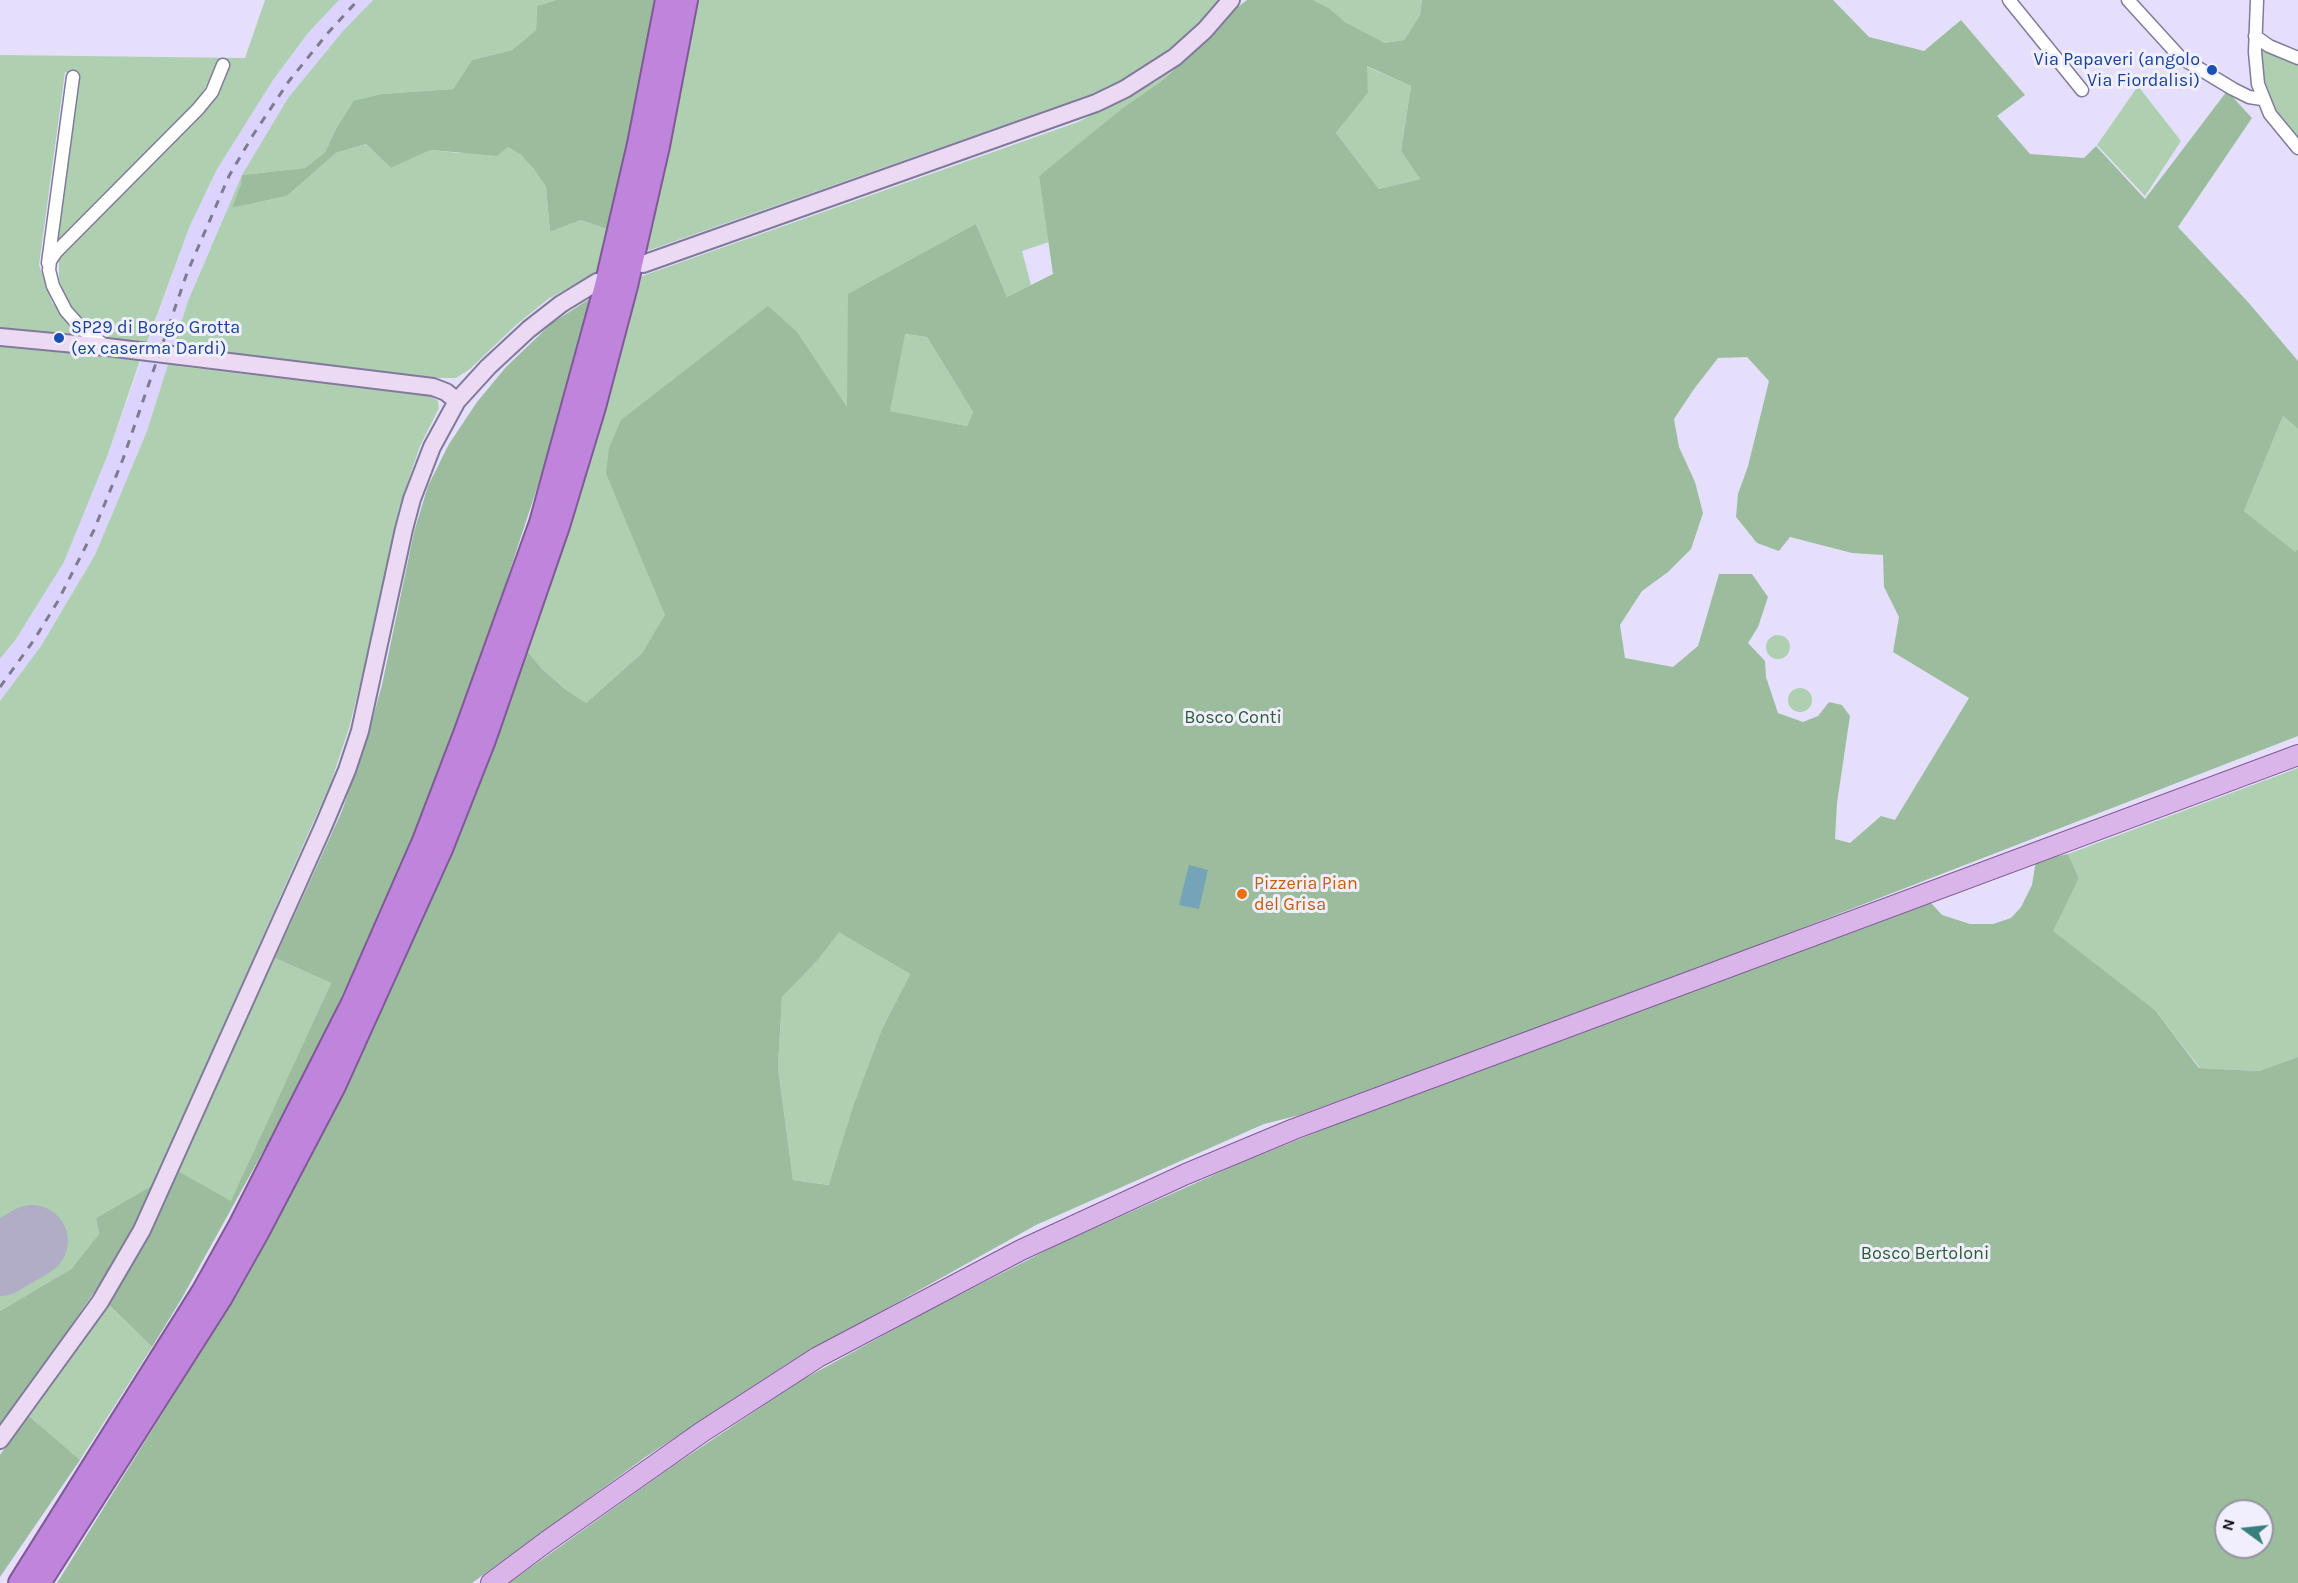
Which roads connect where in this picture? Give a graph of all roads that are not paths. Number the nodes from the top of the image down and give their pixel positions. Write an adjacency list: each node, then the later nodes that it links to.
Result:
1 (667, 0): 20 (highway)
2 (686, 0): 20 (highway)
3 (1232, 0): 14 (main road)
4 (2009, 0): 11 (street)
5 (2128, 0): 12 (street)
6 (2257, 0): 7 (street)
7 (2255, 36): 8 (street); 12 (street)
8 (2298, 58)
9 (223, 65): 15 (street)
10 (72, 77): 15 (street)
11 (2082, 90)
12 (2262, 99): 13 (street)
13 (2298, 148)
14 (643, 264)
15 (49, 270): 18 (street)
16 (597, 282): 19 (main road)
17 (0, 337): 18 (main road)
18 (107, 347): 19 (main road)
19 (457, 401): 23 (main road)
20 (474, 737): 22 (highway)
21 (2298, 755): 26 (main road)
22 (286, 1160): 24 (highway); 25 (highway)
23 (0, 1440)
24 (20, 1583)
25 (39, 1583)
26 (491, 1583)

